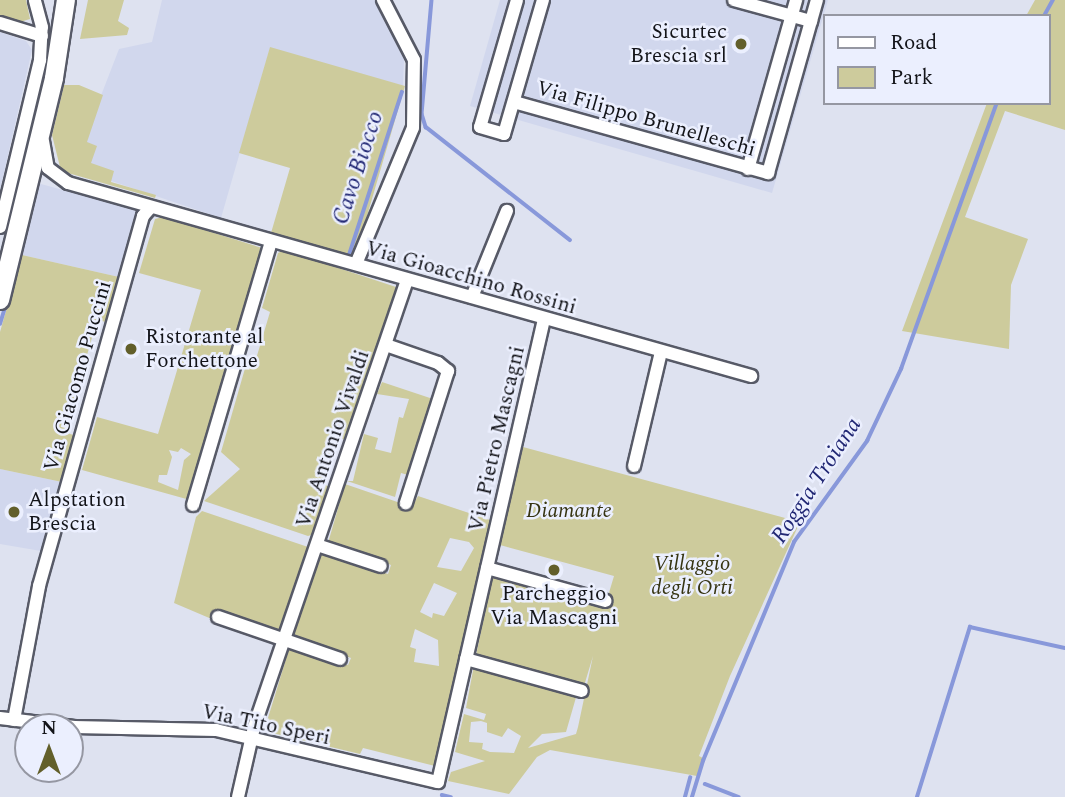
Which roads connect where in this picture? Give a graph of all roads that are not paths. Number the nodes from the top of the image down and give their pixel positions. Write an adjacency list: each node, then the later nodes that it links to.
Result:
1 (66, 0): 16 (main road)
2 (76, 0): 16 (main road)
3 (383, 0): 24 (street)
4 (517, 0): 14 (street)
5 (543, 0): 15 (street)
6 (734, 0): 10 (street)
7 (796, 0): 10 (street)
8 (817, 0): 11 (street)
9 (36, 3): 12 (street); 13 (street)
10 (791, 16): 11 (street); 19 (street)
11 (811, 21): 19 (street, Via Filippo Brunelleschi)
12 (4, 24): 13 (street)
13 (42, 36): 22 (street)
14 (498, 71): 15 (street); 17 (street)
15 (521, 77): 17 (street)
16 (54, 78): 18 (main road)
17 (514, 102): 19 (street, Via Filippo Brunelleschi)
18 (42, 127): 20 (street, Via Gioacchino Rossini); 27 (main road)
19 (748, 169)
20 (149, 209): 23 (street, Via Gioacchino Rossini); 44 (street, Via Giacomo Puccini)
21 (507, 211): 26 (street)
22 (1, 221)
23 (271, 241): 24 (street, Via Gioacchino Rossini); 34 (street)
24 (356, 264): 25 (street, Via Gioacchino Rossini)
25 (407, 280): 26 (street, Via Gioacchino Rossini); 29 (street, Via Antonio Vivaldi)
26 (472, 297): 28 (street, Via Gioacchino Rossini)
27 (0, 300)
28 (544, 319): 30 (street, Via Gioacchino Rossini); 37 (street, Via Pietro Mascagni)
29 (386, 345): 33 (street, Via Antonio Vivaldi); 35 (street, Via Antonio Vivaldi)
30 (661, 352): 31 (street, Via Gioacchino Rossini); 32 (street)
31 (751, 376)
32 (634, 466)
33 (406, 503)
34 (193, 505)
35 (317, 545): 36 (street, Via Antonio Vivaldi); 40 (street, Via Antonio Vivaldi)
36 (381, 566)
37 (487, 568): 38 (street); 42 (street, Via Pietro Mascagni)
38 (606, 601)
39 (218, 617): 40 (street)
40 (284, 640): 41 (street); 48 (street, Via Antonio Vivaldi)
41 (341, 659)
42 (466, 659): 43 (street); 49 (street, Via Pietro Mascagni)
43 (582, 691)
44 (15, 713)
45 (0, 718): 46 (street, Via Tito Speri)
46 (14, 720)
47 (84, 727): 48 (street, Via Tito Speri)
48 (253, 738): 49 (street, Via Tito Speri); 50 (street, Via Antonio Vivaldi)
49 (438, 782)
50 (238, 797)

